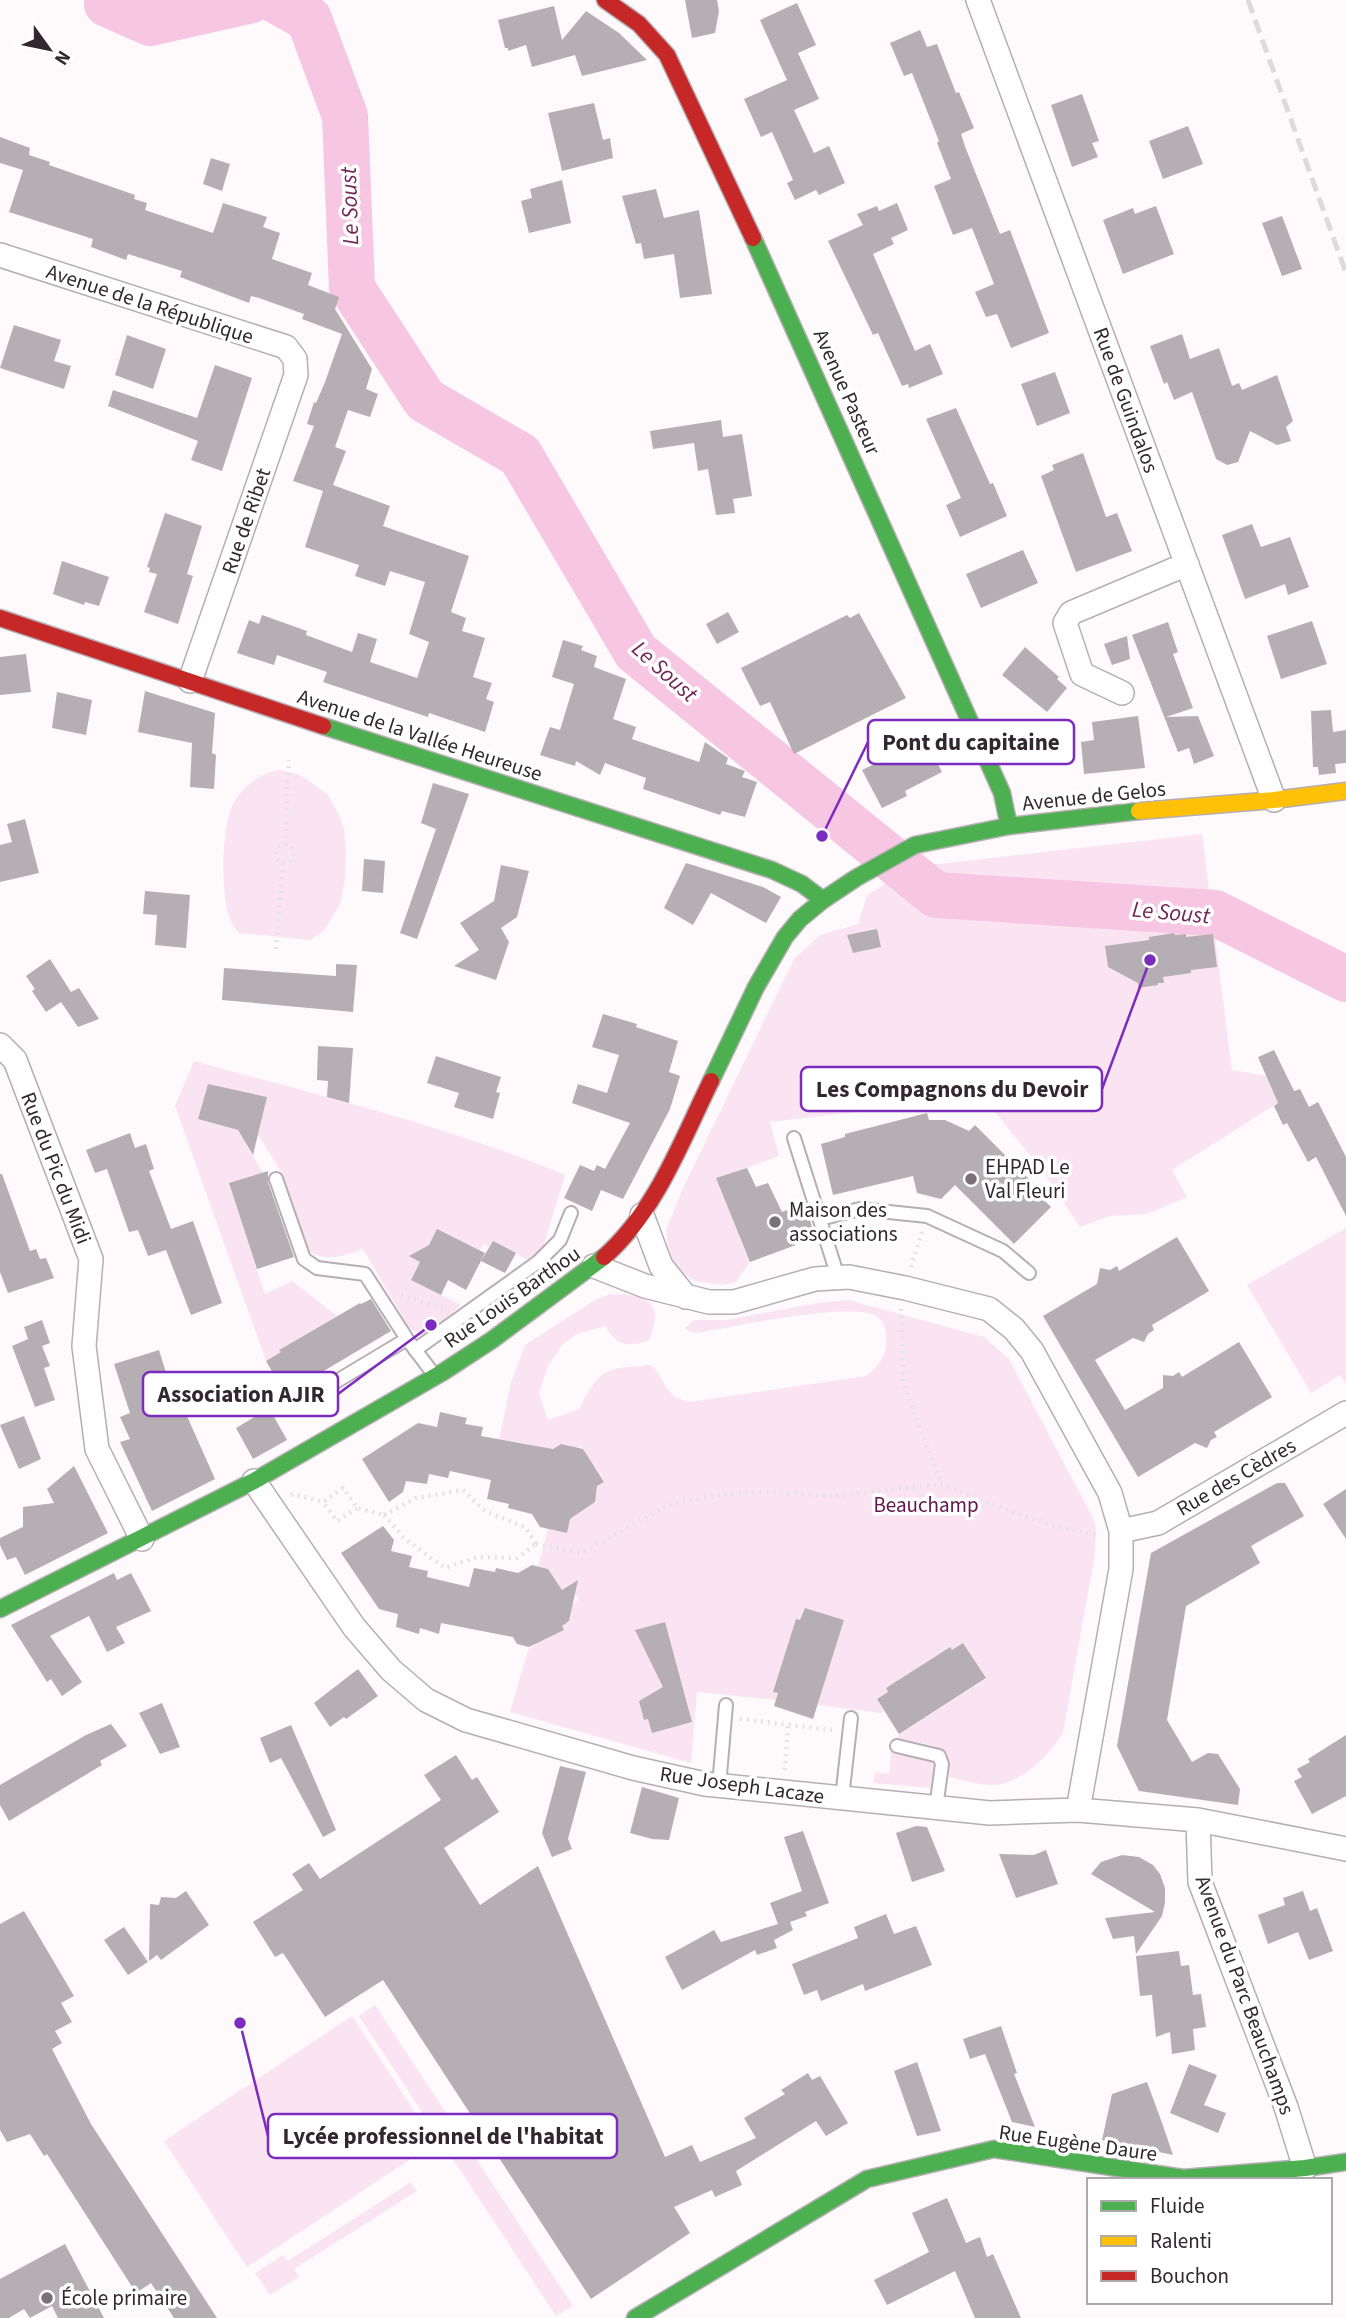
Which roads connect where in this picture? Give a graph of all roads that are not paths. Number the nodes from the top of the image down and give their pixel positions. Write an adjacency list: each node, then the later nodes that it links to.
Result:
1 (605, 0): 11 (street, Avenue Pasteur)
2 (978, 0): 5 (street, Rue de Guindalos)
3 (0, 255): 4 (street, Avenue de la République)
4 (295, 359): 7 (street, Rue de Ribet)
5 (1186, 564): 8 (street); 10 (street, Rue de Guindalos)
6 (0, 618): 7 (street, Avenue de la Vallée Heureuse)
7 (190, 681): 13 (street, Avenue de la Vallée Heureuse)
8 (1122, 693)
9 (1346, 791): 10 (street, Avenue de Gelos)
10 (1274, 800): 11 (street, Avenue de Gelos)
11 (1009, 826): 12 (street, Avenue de Gelos)
12 (856, 878): 13 (street, Rue Louis Barthou)
13 (823, 900): 18 (street, Rue Louis Barthou)
14 (0, 1045): 30 (street, Rue du Pic du Midi)
15 (794, 1138): 19 (lane)
16 (276, 1179): 24 (lane)
17 (571, 1213): 24 (lane)
18 (642, 1215): 20 (street, Rue Louis Barthou); 23 (street)
19 (820, 1219): 21 (lane); 22 (lane)
20 (594, 1266): 23 (street); 25 (street, Rue Louis Barthou)
21 (1029, 1273)
22 (838, 1278): 23 (street); 29 (street)
23 (686, 1297)
24 (411, 1344): 25 (lane); 26 (lane)
25 (435, 1376): 28 (street, Rue Louis Barthou)
26 (317, 1392)
27 (1346, 1413): 29 (street, Rue des Cèdres)
28 (254, 1481): 30 (street, Rue Louis Barthou); 35 (street, Rue Joseph Lacaze)
29 (1121, 1531): 38 (street)
30 (142, 1539): 31 (street, Rue Louis Barthou)
31 (0, 1609)
32 (726, 1711): 35 (lane)
33 (850, 1725): 36 (lane)
34 (897, 1746): 37 (lane)
35 (719, 1786): 36 (street, Rue Joseph Lacaze)
36 (842, 1798): 37 (street, Rue Joseph Lacaze)
37 (936, 1808): 38 (street, Rue Joseph Lacaze)
38 (1078, 1810): 39 (street, Rue Joseph Lacaze)
39 (1198, 1820): 40 (street, Rue Joseph Lacaze); 42 (street, Avenue du Parc Beauchamps)
40 (1346, 1849)
41 (1346, 2162): 42 (street, Rue Eugène Daure)
42 (1305, 2168): 43 (street, Rue Eugène Daure)
43 (635, 2318)

